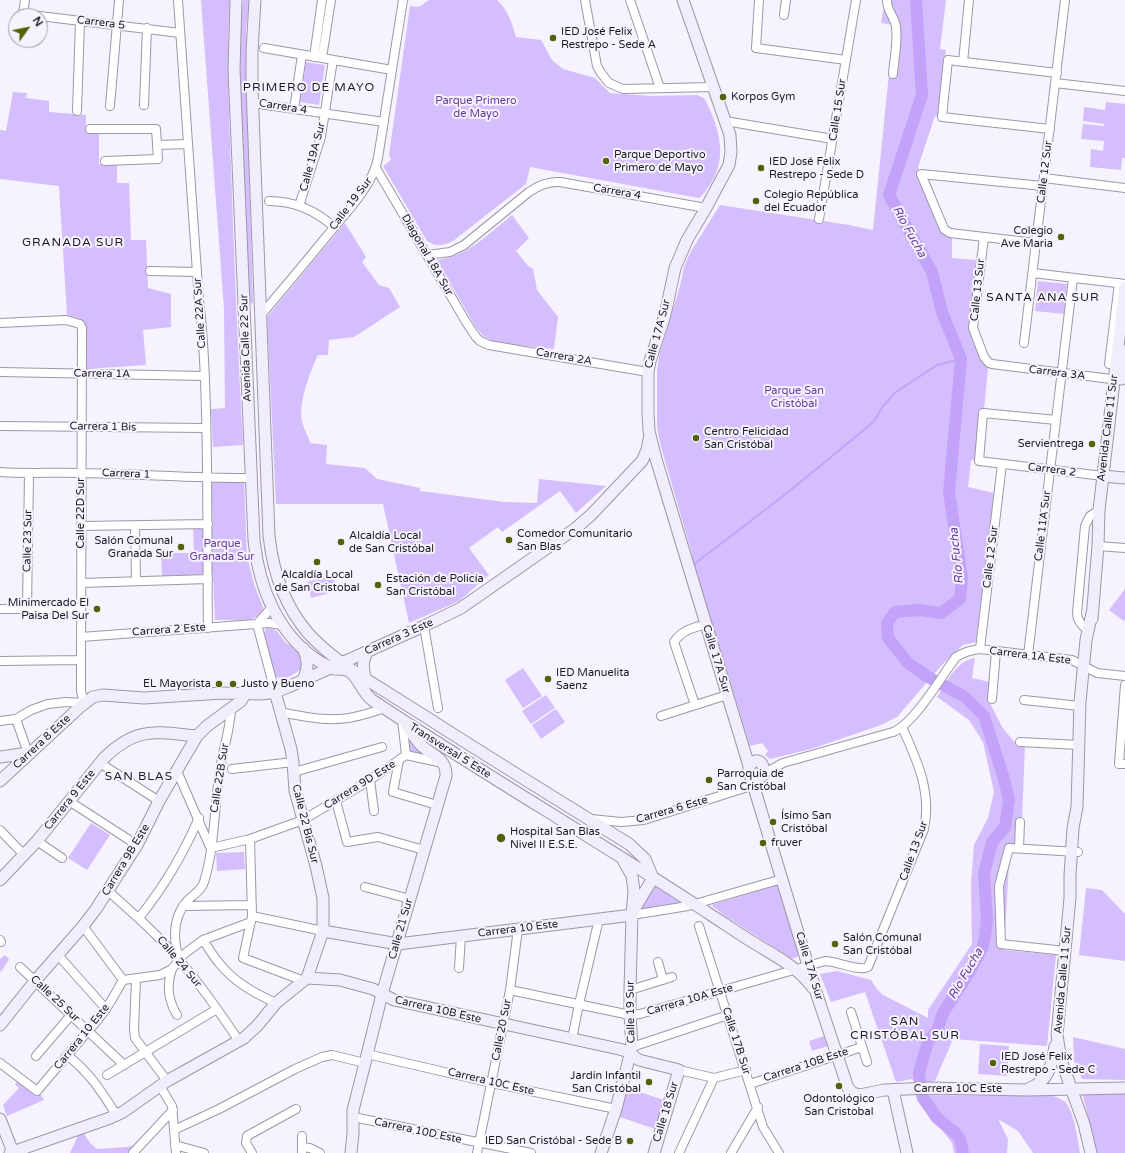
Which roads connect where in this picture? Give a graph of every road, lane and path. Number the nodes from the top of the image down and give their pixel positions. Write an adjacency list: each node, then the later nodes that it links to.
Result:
1 (24, 0): 19 (street, Carrera 5)
2 (119, 0): 20 (street)
3 (178, 0): 22 (street, Calle 22A Sur)
4 (236, 0): 92 (street, Avenida Calle 22 Sur)
5 (255, 0): 36 (street, Avenida Calle 22 Sur)
6 (322, 0): 25 (street)
7 (331, 0): 25 (street)
8 (403, 0): 29 (street, Calle 19 Sur)
9 (585, 0): 34 (street)
10 (630, 0): 34 (street)
11 (683, 0): 33 (street, Calle 17A Sur)
12 (759, 0): 27 (street)
13 (785, 0): 18 (street)
14 (856, 0): 27 (street, Calle 15 Sur)
15 (887, 0): 31 (street)
16 (970, 0): 28 (street)
17 (1065, 0): 30 (street, Calle 12 Sur)
18 (784, 14)
19 (80, 21): 20 (street, Carrera 5); 40 (street)
20 (117, 25): 21 (street, Carrera 5); 38 (street)
21 (147, 28): 22 (street, Carrera 5); 37 (street)
22 (180, 33): 47 (street, Calle 22A Sur)
23 (264, 48): 24 (street)
24 (302, 55): 25 (street); 39 (street)
25 (318, 57): 26 (street)
26 (333, 60): 29 (street); 41 (street, Calle 19A Sur)
27 (846, 60): 46 (street, Calle 15 Sur)
28 (963, 62): 30 (street); 45 (street)
29 (392, 70): 43 (street, Calle 19 Sur)
30 (1057, 73): 32 (street, Calle 12 Sur)
31 (893, 74)
32 (1055, 83): 35 (street); 45 (street, Calle 12 Sur)
33 (713, 87): 34 (street); 42 (street, Calle 17A Sur)
34 (660, 88)
35 (1125, 91)
36 (253, 102): 39 (street, Carrera 4); 66 (street, Avenida Calle 22 Sur)
37 (144, 105)
38 (110, 106)
39 (294, 109): 41 (street, Carrera 4)
40 (77, 111)
41 (325, 114): 43 (street, Carrera 4); 54 (street, Calle 19A Sur)
42 (725, 121): 46 (street); 55 (street, Calle 17A Sur)
43 (384, 122): 50 (street, Calle 19 Sur)
44 (90, 129): 48 (street)
45 (1050, 129): 51 (street, Calle 12 Sur)
46 (833, 139): 56 (street, Calle 15 Sur)
47 (188, 144): 48 (street); 62 (street, Calle 22A Sur)
48 (157, 145): 49 (street)
49 (105, 161)
50 (376, 168): 57 (street, Calle 19 Sur); 60 (street, Diagonal 18A Sur)
51 (1044, 182): 52 (street); 58 (street); 59 (street, Calle 12 Sur)
52 (1125, 188)
53 (268, 201): 54 (street)
54 (299, 206): 57 (street)
55 (706, 208): 60 (street, Carrera 4); 73 (street, Calle 17A Sur)
56 (819, 219)
57 (334, 227): 66 (street, Calle 19 Sur)
58 (984, 237): 59 (street); 71 (street, Calle 13 Sur)
59 (1036, 243): 63 (street, Calle 12 Sur)
60 (426, 254): 68 (street, Diagonal 18A Sur)
61 (150, 271): 62 (street)
62 (197, 272): 76 (street, Calle 22A Sur)
63 (1033, 273): 64 (street); 69 (street, Calle 12 Sur)
64 (1073, 278): 65 (street); 75 (street, Calle 11A Sur)
65 (1123, 285): 77 (street, Avenida Calle 11 Sur)
66 (261, 315): 122 (street, Avenida Calle 22 Sur)
67 (0, 323): 74 (street, Calle 22D Sur)
68 (480, 341): 73 (street, Carrera 2A)
69 (1024, 343)
70 (1125, 351): 77 (street, Avenida Calle 11 Sur)
71 (989, 363): 75 (street, Carrera 3A)
72 (0, 372): 74 (street, Carrera 1A)
73 (648, 372): 82 (street, Calle 17A Sur)
74 (82, 373): 76 (street, Carrera 1A); 80 (street, Calle 22D Sur)
75 (1061, 373): 77 (street, Carrera 3A); 78 (street, Calle 11A Sur)
76 (205, 376): 81 (street, Calle 22A Sur)
77 (1120, 380): 90 (street, Avenida Calle 11 Sur)
78 (1056, 420): 83 (street, Carrera 2); 85 (street, Calle 11A Sur)
79 (0, 426): 80 (street, Carrera 1 Bis)
80 (82, 427): 81 (street, Carrera 1 Bis); 87 (street, Calle 22D Sur)
81 (206, 428): 91 (street, Calle 22A Sur)
82 (650, 436): 84 (street, Carrera 3 Este); 89 (street, Calle 17A Sur)
83 (1002, 464): 85 (street, Carrera 2); 116 (street, Calle 12 Sur)
84 (639, 465): 89 (street); 111 (street, Carrera 3 Este)
85 (1050, 469): 90 (street, Carrera 2); 119 (street, Calle 11A Sur)
86 (0, 472): 88 (street, Carrera 1)
87 (80, 472): 88 (street, Carrera 1); 91 (street, Carrera 1); 96 (street, Calle 22D Sur)
88 (29, 474): 105 (street, Calle 23 Sur)
89 (661, 475): 109 (street, Calle 17A Sur)
90 (1106, 476): 93 (street, Carrera 2); 94 (street, Avenida Calle 11 Sur); 98 (street, Avenida Calle 11 Sur)
91 (208, 478): 92 (street, Carrera 1); 95 (street, Calle 22A Sur)
92 (251, 478): 103 (street, Avenida Calle 22 Sur)
93 (1125, 478)
94 (1099, 510): 98 (street, Avenida Calle 11 Sur); 113 (street)
95 (208, 524): 97 (street); 100 (street, Calle 22A Sur)
96 (81, 526): 97 (street); 102 (street, Calle 22D Sur)
97 (135, 526): 101 (street)
98 (1098, 546): 99 (street); 107 (street, Avenida Calle 11 Sur)
99 (1125, 548)
100 (208, 579): 101 (street); 112 (street, Calle 22A Sur)
101 (136, 582): 102 (street)
102 (81, 583): 106 (street, Calle 22D Sur)
103 (272, 607): 108 (street); 110 (street, Avenida Calle 22 Sur)
104 (0, 609): 105 (street)
105 (27, 609): 106 (street)
106 (81, 609): 114 (street, Calle 22D Sur)
107 (1092, 613): 113 (street, Avenida Calle 11 Sur); 124 (street, Avenida Calle 11 Sur)
108 (257, 624): 110 (street, Carrera 2 Este); 112 (street, Carrera 2 Este); 129 (street, Calle 22 Bis Sur)
109 (706, 624): 131 (street, Calle 17A Sur); 135 (street)
110 (282, 625): 115 (street, Avenida Calle 22 Sur)
111 (424, 626): 117 (street, Carrera 3 Este); 138 (street)
112 (208, 628): 114 (street, Carrera 2 Este)
113 (1088, 630): 124 (street, Avenida Calle 11 Sur)
114 (81, 637): 120 (street, Calle 22D Sur)
115 (303, 648): 123 (street, Avenida Calle 22 Sur); 127 (street)
116 (980, 650): 118 (street, Carrera 1A Este); 145 (street, Carrera 1A Este)
117 (368, 651): 122 (street, Carrera 3 Este); 126 (street)
118 (996, 651): 119 (street, Carrera 1A Este); 132 (street)
119 (1028, 655): 124 (street, Carrera 1A Este)
120 (81, 660): 121 (street); 134 (street, Calle 22D Sur)
121 (0, 661)
122 (342, 663): 123 (street, Carrera 3 Este); 126 (street, Transversal 5 Este)
123 (331, 668): 127 (street, Carrera 3 Este); 137 (street, Transversal 5 Este)
124 (1086, 668): 125 (street, Carrera 1A Este); 136 (street, Avenida Calle 11 Sur); 148 (street, Avenida Calle 11 Sur)
125 (1125, 676)
126 (366, 679): 169 (street, Transversal 5 Este)
127 (303, 680): 129 (street, Carrera 3 Este)
128 (1125, 686): 156 (street)
129 (275, 692): 130 (street, Carrera 3 Este); 140 (street, Calle 22 Bis Sur)
130 (245, 694): 134 (street, Carrera 3 Este); 139 (street, Carrera 9B Este)
131 (727, 695): 135 (street); 160 (street, Calle 17A Sur)
132 (992, 699)
133 (1024, 700): 136 (street)
134 (84, 703): 142 (street); 150 (street, Carrera 8 Este)
135 (694, 705): 141 (street)
136 (1080, 706): 148 (street, Avenida Calle 11 Sur)
137 (385, 708): 140 (street); 144 (street, Transversal 5 Este)
138 (438, 708)
139 (230, 709): 146 (street, Carrera 9B Este); 176 (street, Calle 22B Sur)
140 (280, 712): 157 (street, Calle 22 Bis Sur)
141 (661, 716)
142 (16, 719): 143 (street); 150 (street)
143 (0, 721)
144 (403, 721): 151 (street); 155 (street); 182 (street, Transversal 5 Este)
145 (902, 728): 160 (street, Carrera 6 Este); 207 (street, Calle 13 Sur)
146 (197, 736): 154 (street, Carrera 9 Este); 159 (street, Carrera 9B Este)
147 (1020, 742): 148 (street)
148 (1079, 742): 179 (street, Avenida Calle 11 Sur)
149 (382, 747): 157 (street)
150 (28, 754): 152 (street); 161 (street, Carrera 8 Este)
151 (406, 755): 153 (street, Carrera 9D Este); 155 (street, Carrera 9D Este)
152 (0, 757)
153 (399, 760): 162 (street, Carrera 9D Este); 166 (street)
154 (100, 763): 163 (street, Carrera 9 Este); 164 (street)
155 (443, 763): 166 (street, Calle 21 Sur)
156 (1122, 764)
157 (293, 767): 158 (street); 170 (street, Calle 22 Bis Sur)
158 (232, 769)
159 (177, 770): 164 (street, Carrera 9B Este); 168 (street)
160 (756, 772): 169 (street, Carrera 6 Este); 184 (street, Calle 17A Sur)
161 (0, 780)
162 (370, 780): 165 (street, Carrera 9D Este); 167 (street)
163 (69, 800): 174 (street, Carrera 9 Este); 175 (street)
164 (159, 800): 175 (street, Carrera 9B Este)
165 (336, 801): 170 (street, Carrera 9D Este); 178 (street)
166 (437, 805): 178 (street, Calle 21 Sur)
167 (374, 811)
168 (198, 818): 176 (street); 193 (street)
169 (587, 818): 183 (street, Transversal 5 Este)
170 (303, 820): 173 (street, Carrera 9D Este); 199 (street, Calle 22 Bis Sur)
171 (1020, 822): 177 (street)
172 (0, 830): 180 (street)
173 (250, 839): 176 (street, Carrera 9D Este); 190 (street)
174 (37, 840): 180 (street, Carrera 9 Este); 181 (street)
175 (137, 845): 187 (street, Carrera 9B Este)
176 (211, 848): 191 (street, Calle 22B Sur)
177 (1019, 848): 179 (street); 203 (street)
178 (424, 850): 188 (street, Calle 21 Sur)
179 (1075, 851): 203 (street, Avenida Calle 11 Sur)
180 (24, 855): 185 (street, Carrera 9 Este)
181 (62, 858)
182 (622, 858): 183 (street, Transversal 5 Este); 192 (street, Calle 19 Sur)
183 (653, 878): 189 (street, Transversal 5 Este); 192 (street, Calle 19 Sur)
184 (782, 879): 189 (street, Carrera 10 Este); 207 (street, Calle 17A Sur)
185 (0, 880)
186 (365, 887): 188 (street)
187 (108, 891): 193 (street, Calle 24 Sur); 196 (street, Carrera 9B Este)
188 (410, 899): 202 (street, Calle 21 Sur)
189 (694, 904): 192 (street, Carrera 10 Este); 211 (street, Transversal 5 Este)
190 (252, 905): 191 (street); 194 (street)
191 (183, 906): 205 (street)
192 (632, 915): 195 (street, Carrera 10 Este); 219 (street, Calle 19 Sur)
193 (139, 918): 205 (street, Calle 24 Sur)
194 (251, 919): 199 (street, Carrera 10 Este); 201 (street); 215 (street)
195 (599, 919): 198 (street, Carrera 10 Este); 224 (street)
196 (83, 926): 204 (street, Carrera 9B Este); 214 (street)
197 (699, 926): 220 (street, Calle 17B Sur)
198 (518, 929): 200 (street, Carrera 10 Este); 218 (street, Calle 20 Sur)
199 (323, 931): 202 (street, Carrera 10 Este); 215 (street, Calle 22 Bis Sur)
200 (461, 936): 202 (street, Carrera 10 Este); 209 (street)
201 (203, 940): 205 (street); 223 (street)
202 (398, 944): 221 (street, Calle 21 Sur)
203 (1065, 951): 235 (street, Avenida Calle 11 Sur)
204 (58, 955): 217 (street, Carrera 9B Este); 225 (street)
205 (179, 960): 210 (street); 226 (street, Calle 24 Sur)
206 (658, 962): 216 (street)
207 (809, 966): 211 (street, Carrera 10A Este); 222 (street, Calle 17A Sur)
208 (20, 967): 217 (street, Calle 25 Sur)
209 (459, 968)
210 (172, 969): 213 (street); 230 (street)
211 (797, 970): 220 (street, Carrera 10A Este); 222 (street, Transversal 5 Este)
212 (672, 977): 216 (street)
213 (136, 979): 214 (street); 240 (street)
214 (123, 980): 225 (street, Carrera 10 Este)
215 (305, 980): 221 (street, Carrera 10B Este); 223 (street)
216 (663, 980): 219 (street)
217 (35, 982): 229 (street, Calle 25 Sur); 233 (street, Carrera 9B Este)
218 (510, 990): 224 (street, Carrera 10A Este); 232 (street, Calle 20 Sur)
219 (630, 990): 228 (street, Calle 19 Sur)
220 (721, 992): 228 (street, Carrera 10A Este); 231 (street, Calle 17B Sur)
221 (382, 994): 232 (street, Carrera 10B Este); 244 (street, Calle 21 Sur)
222 (818, 995): 242 (street, Calle 17A Sur)
223 (276, 1003): 237 (street)
224 (579, 1004): 228 (street, Carrera 10A Este); 236 (street)
225 (106, 1009): 234 (street, Carrera 10 Este)
226 (217, 1009): 237 (street, Calle 24 Sur); 240 (street)
227 (851, 1012): 238 (street)
228 (630, 1014): 239 (street, Calle 19 Sur)
229 (71, 1015): 234 (street, Calle 25 Sur); 243 (street)
230 (177, 1015)
231 (728, 1016): 239 (street); 249 (street, Calle 17B Sur)
232 (504, 1024): 236 (street, Carrera 10B Este); 252 (street, Calle 20 Sur)
233 (0, 1025)
234 (88, 1031): 241 (street, Carrera 10 Este); 247 (street, Calle 25 Sur)
235 (1057, 1035): 257 (street, Avenida Calle 11 Sur); 259 (street)
236 (572, 1039): 239 (street, Carrera 10B Este)
237 (239, 1041): 253 (street)
238 (862, 1047): 242 (street, Carrera 10B Este); 245 (street)
239 (632, 1051): 248 (street, Carrera 10B Este); 262 (street, Calle 19 Sur)
240 (146, 1052): 247 (street); 253 (street)
241 (67, 1055): 246 (street, Carrera 10 Este); 264 (street)
242 (837, 1055): 254 (street, Carrera 10B Este); 255 (street, Calle 17A Sur)
243 (36, 1056)
244 (366, 1058): 252 (street, Carrera 10C Este); 265 (street, Calle 21 Sur); 267 (street)
245 (867, 1062)
246 (0, 1063)
247 (124, 1065): 250 (street)
248 (679, 1070): 251 (street, Carrera 10B Este); 282 (street, Calle 18 Sur)
249 (746, 1070): 251 (street, Carrera 10B Este); 254 (street, Calle 17B Sur)
250 (107, 1075)
251 (714, 1078): 283 (street)
252 (492, 1083): 262 (street, Carrera 10C Este); 269 (street, Calle 20 Sur)
253 (164, 1084): 263 (street); 264 (street)
254 (750, 1084): 260 (street, Calle 17B Sur)
255 (848, 1088): 258 (street, Carrera 10C Este)
256 (1125, 1088): 257 (street)
257 (1071, 1089): 259 (street, Carrera 10C Este); 287 (street, Avenida Calle 11 Sur)
258 (893, 1090): 259 (street, Carrera 10C Este); 286 (street)
259 (1027, 1090)
260 (758, 1107): 284 (street); 285 (street, Calle 17B Sur)
261 (296, 1109): 276 (street)
262 (616, 1109): 281 (street, Calle 19 Sur)
263 (172, 1110): 267 (street); 274 (street)
264 (116, 1116): 270 (street)
265 (353, 1117): 269 (street, Carrera 10D Este); 278 (street, Calle 21 Sur)
266 (0, 1119): 273 (street)
267 (174, 1130): 271 (street)
268 (302, 1136): 272 (street)
269 (479, 1143): 279 (street, Calle 20 Sur); 280 (street, Carrera 10D Este)
270 (35, 1149): 273 (street)
271 (176, 1149): 275 (street)
272 (302, 1150): 277 (street)
273 (12, 1152)
274 (133, 1153)
275 (204, 1153)
276 (252, 1153)
277 (320, 1153)
278 (351, 1153)
279 (477, 1153)
280 (531, 1153)
281 (601, 1153)
282 (654, 1153)
283 (679, 1153)
284 (732, 1153)
285 (779, 1153)
286 (907, 1153)
287 (1091, 1153)

